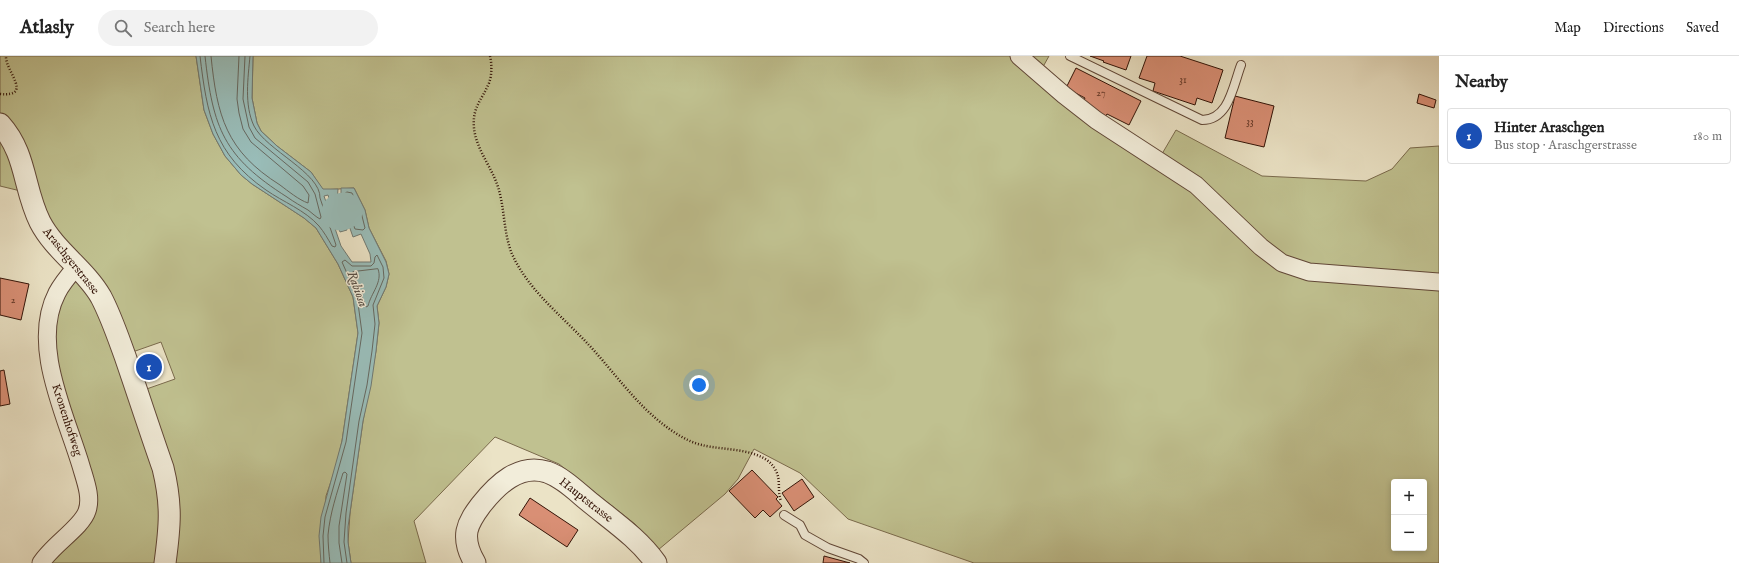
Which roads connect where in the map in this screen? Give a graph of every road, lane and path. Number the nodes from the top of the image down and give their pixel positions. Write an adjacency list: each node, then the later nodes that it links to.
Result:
1 (6, 56): 6 (path)
2 (490, 56): 10 (path)
3 (1019, 56): 9 (street)
4 (1070, 56): 5 (lane)
5 (1241, 65)
6 (0, 94)
7 (0, 124): 8 (street, Araschgerstrasse)
8 (77, 266): 11 (street, Kronenhofweg); 12 (street, Araschgerstrasse)
9 (1439, 282)
10 (784, 514): 15 (lane)
11 (42, 563)
12 (165, 563)
13 (475, 563): 14 (street, Hauptstrasse)
14 (656, 563)
15 (864, 563)

